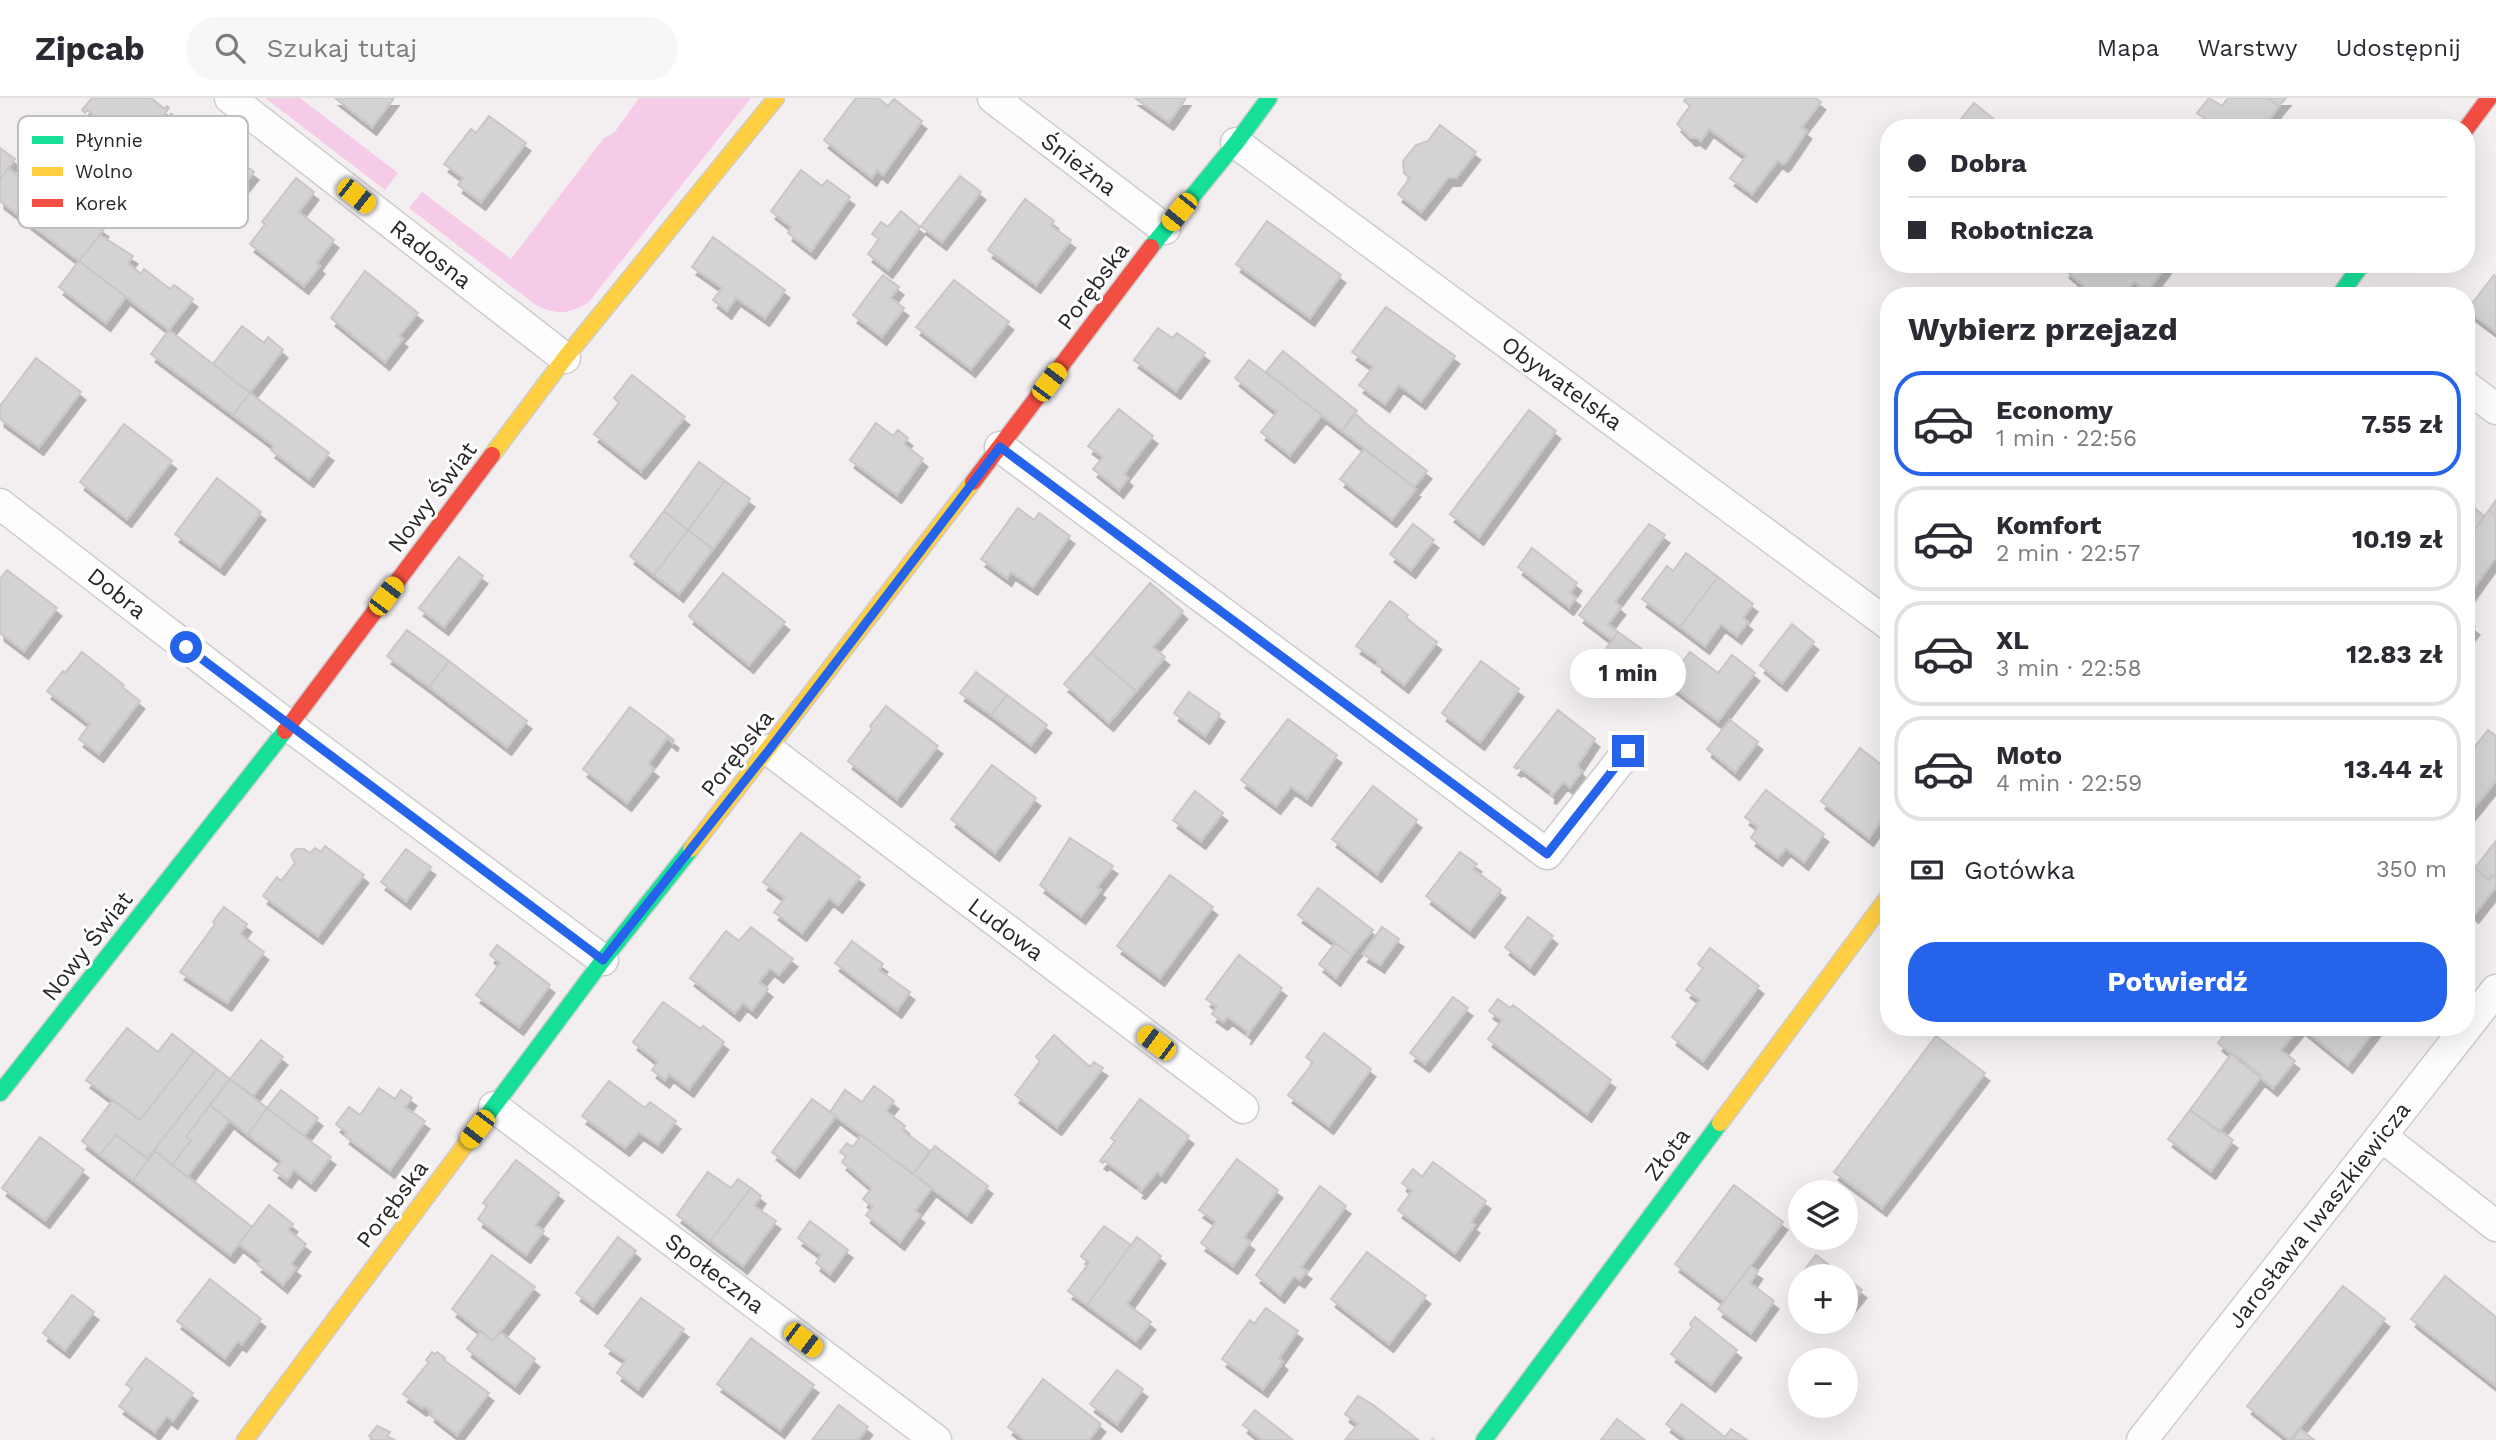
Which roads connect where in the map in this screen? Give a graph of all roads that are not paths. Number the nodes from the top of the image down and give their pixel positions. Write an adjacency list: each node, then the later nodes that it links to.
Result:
1 (230, 98): 9 (street, Radosna)
2 (776, 98): 9 (street, Nowy Świat)
3 (993, 98): 8 (street, Śnieżna)
4 (1269, 98): 7 (street, Porębska)
5 (2489, 98): 6 (street)
6 (2473, 119)
7 (1236, 143): 8 (street, Porębska); 14 (street, Obywatelska)
8 (1165, 229): 12 (street, Porębska)
9 (565, 358): 15 (street, Nowy Świat)
10 (2475, 393): 11 (street)
11 (2496, 409)
12 (1000, 447): 16 (street, Porębska); 17 (street)
13 (0, 504): 15 (street, Dobra)
14 (1880, 618)
15 (289, 726): 19 (street, Dobra); 23 (street, Nowy Świat)
16 (769, 750): 19 (street, Porębska); 25 (street, Ludowa)
17 (1628, 751)
18 (1880, 908): 30 (street, Złota)
19 (603, 960): 24 (street, Porębska)
20 (2496, 990): 21 (street, Jarosława Iwaszkiewicza)
21 (2475, 1017)
22 (2460, 1036): 26 (street, Jarosława Iwaszkiewicza)
23 (0, 1093)
24 (494, 1107): 28 (street, Porębska); 29 (street, Społeczna)
25 (1243, 1108)
26 (2381, 1136): 27 (street); 31 (street, Jarosława Iwaszkiewicza)
27 (2496, 1226)
28 (245, 1440)
29 (936, 1440)
30 (1484, 1440)
31 (2142, 1440)

